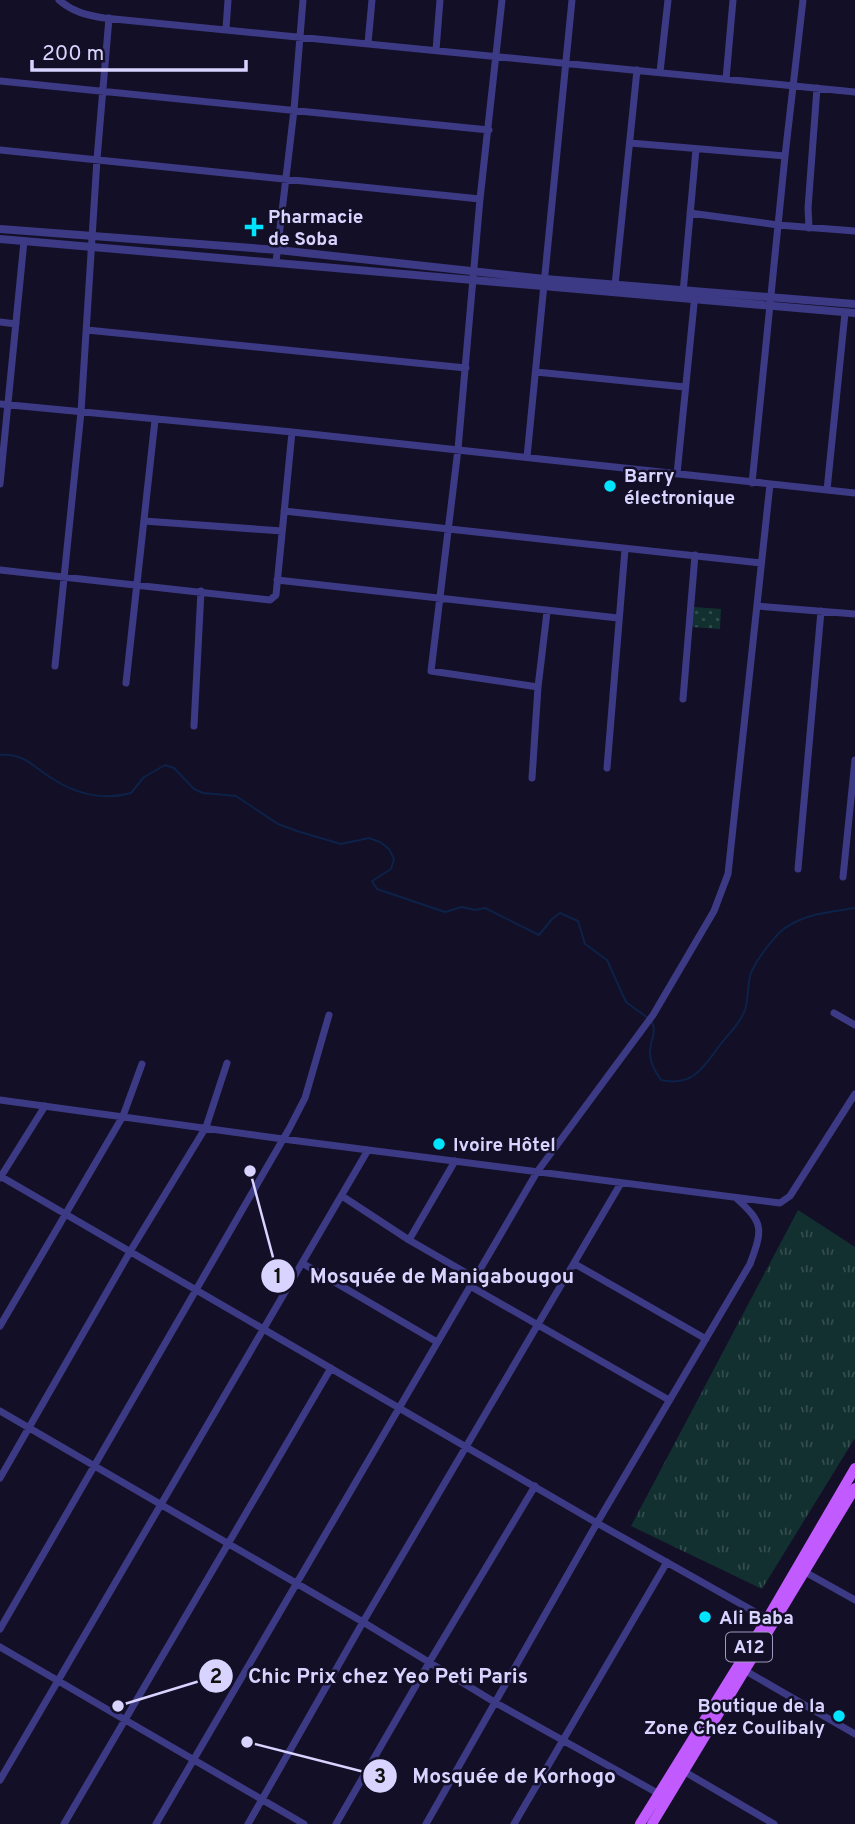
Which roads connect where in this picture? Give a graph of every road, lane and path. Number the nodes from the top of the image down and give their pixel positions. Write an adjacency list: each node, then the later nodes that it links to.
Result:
1 (59, 0): 11 (street)
2 (228, 0): 12 (street)
3 (303, 0): 13 (street)
4 (372, 0): 14 (street)
5 (440, 0): 15 (street)
6 (502, 0): 16 (street)
7 (572, 0): 17 (street)
8 (668, 0): 19 (street)
9 (733, 0): 20 (street)
10 (803, 0): 22 (street)
11 (108, 18): 12 (street); 24 (street)
12 (226, 29): 13 (street)
13 (300, 36): 14 (street); 26 (street)
14 (368, 43): 15 (street)
15 (436, 50): 16 (street)
16 (496, 56): 17 (street); 27 (street)
17 (566, 63): 18 (street); 47 (street)
18 (637, 70): 19 (street); 28 (street)
19 (660, 72): 20 (street)
20 (726, 79): 22 (street)
21 (0, 81): 24 (street)
22 (794, 86): 23 (street); 31 (street)
23 (817, 88): 25 (street); 37 (street)
24 (103, 92): 26 (street); 32 (street)
25 (855, 92)
26 (294, 110): 27 (street); 33 (street)
27 (489, 130): 34 (street)
28 (630, 143): 30 (street); 48 (street)
29 (0, 149): 32 (street)
30 (696, 149): 31 (street); 35 (street)
31 (785, 156): 36 (street)
32 (97, 159): 33 (street); 40 (street)
33 (286, 179): 34 (street); 44 (street)
34 (480, 199): 46 (street)
35 (690, 213): 36 (street); 49 (street)
36 (778, 225): 37 (street); 51 (street)
37 (810, 228): 39 (street)
38 (0, 229): 40 (street)
39 (855, 231)
40 (92, 237): 43 (street); 44 (street)
41 (0, 239): 42 (street)
42 (24, 241): 43 (street); 56 (street)
43 (92, 247): 45 (street); 57 (street)
44 (278, 250): 45 (street); 46 (street)
45 (276, 262): 46 (street)
46 (473, 275): 47 (street); 58 (street)
47 (545, 283): 48 (street); 49 (street); 59 (street)
48 (615, 285): 49 (street)
49 (683, 293): 50 (street)
50 (694, 294): 51 (street); 60 (street)
51 (771, 302): 52 (street); 53 (street); 68 (street)
52 (855, 304)
53 (845, 313): 54 (street); 71 (street)
54 (855, 313)
55 (0, 322): 56 (street)
56 (16, 324): 61 (street)
57 (87, 330): 58 (street); 62 (street)
58 (466, 368): 65 (street)
59 (536, 372): 60 (street); 66 (street)
60 (685, 387): 67 (street)
61 (4, 404): 62 (street); 69 (street)
62 (81, 412): 63 (street); 81 (street)
63 (155, 420): 64 (street); 74 (street)
64 (292, 432): 65 (street); 73 (street)
65 (458, 449): 66 (street); 75 (street)
66 (527, 457): 67 (street)
67 (677, 474): 68 (street)
68 (752, 483): 70 (street)
69 (0, 484)
70 (770, 484): 71 (street); 79 (street)
71 (827, 490): 72 (street)
72 (855, 493)
73 (284, 512): 75 (street); 76 (street)
74 (144, 521): 76 (street); 83 (street)
75 (448, 530): 77 (street); 85 (street)
76 (282, 531): 82 (street)
77 (625, 550): 78 (street); 90 (street)
78 (695, 555): 79 (street); 94 (street)
79 (761, 563): 86 (street)
80 (0, 570): 81 (street)
81 (64, 577): 83 (street); 91 (street)
82 (277, 580): 84 (street); 85 (street)
83 (137, 585): 84 (street); 92 (street)
84 (201, 591): 95 (street)
85 (441, 599): 88 (street); 93 (street)
86 (757, 606): 87 (street); 114 (street)
87 (821, 611): 89 (street); 99 (street)
88 (547, 612): 90 (street); 93 (street)
89 (855, 614)
90 (618, 618): 97 (street)
91 (55, 666)
92 (126, 683)
93 (538, 687): 98 (street)
94 (683, 699)
95 (194, 726)
96 (855, 760): 100 (street)
97 (607, 768)
98 (532, 778)
99 (799, 869)
100 (843, 877)
101 (834, 1013): 103 (street)
102 (329, 1015): 111 (street)
103 (855, 1025)
104 (228, 1063): 110 (street)
105 (142, 1064): 109 (street)
106 (855, 1094): 118 (street)
107 (0, 1100): 108 (street)
108 (44, 1106): 109 (street); 115 (street)
109 (123, 1116): 110 (street); 119 (street)
110 (206, 1128): 111 (street); 121 (street)
111 (283, 1139): 112 (street); 126 (street)
112 (368, 1150): 113 (street); 117 (street)
113 (455, 1161): 114 (street); 120 (street)
114 (537, 1172): 116 (street); 124 (street)
115 (0, 1177): 119 (street)
116 (621, 1183): 118 (street); 123 (street)
117 (342, 1196): 120 (street); 122 (street)
118 (736, 1197): 130 (street)
119 (66, 1214): 121 (street); 127 (street)
120 (409, 1240): 124 (street)
121 (131, 1250): 126 (street); 136 (street)
122 (302, 1263): 129 (street); 131 (street)
123 (575, 1264): 128 (street); 130 (street)
124 (475, 1278): 125 (street)
125 (470, 1286): 128 (street); 131 (street)
126 (196, 1290): 129 (street); 138 (street)
127 (0, 1326)
128 (538, 1326): 133 (street); 137 (street)
129 (264, 1328): 132 (street); 143 (street)
130 (706, 1339): 133 (street)
131 (437, 1342): 134 (street)
132 (331, 1368): 134 (street); 145 (street)
133 (669, 1400): 144 (street)
134 (398, 1407): 137 (street); 148 (street)
135 (0, 1411): 136 (street)
136 (29, 1427): 138 (street); 140 (street)
137 (467, 1447): 141 (street); 151 (street)
138 (94, 1466): 143 (street); 152 (street)
139 (855, 1468): 142 (main road, A12)
140 (0, 1478)
141 (535, 1486): 144 (street); 154 (street)
142 (852, 1490): 147 (main road, A12); 150 (main road, A12)
143 (161, 1505): 145 (street); 156 (street)
144 (597, 1523): 146 (street); 157 (street)
145 (228, 1544): 148 (street); 158 (street)
146 (667, 1562): 150 (street); 160 (street)
147 (805, 1572): 149 (street); 150 (main road, A12)
148 (297, 1583): 151 (street); 162 (street)
149 (855, 1601)
150 (771, 1621): 155 (main road, A12); 161 (main road, A12)
151 (363, 1622): 154 (street); 166 (street)
152 (0, 1629)
153 (0, 1647): 156 (street)
154 (429, 1661): 157 (street); 171 (street)
155 (744, 1670): 159 (street); 161 (main road, A12)
156 (58, 1681): 158 (street); 164 (street)
157 (496, 1703): 160 (street); 172 (street)
158 (125, 1720): 162 (street); 167 (street)
159 (855, 1734)
160 (563, 1739): 165 (street); 173 (street)
161 (698, 1739): 163 (main road, A12); 165 (main road, A12)
162 (194, 1760): 166 (street); 168 (street)
163 (685, 1772): 165 (main road, A12); 176 (street)
164 (0, 1780)
165 (663, 1796): 174 (main road, A12); 175 (main road, A12)
166 (262, 1800): 169 (street); 170 (street)
167 (64, 1824)
168 (156, 1824)
169 (248, 1824)
170 (304, 1824)
171 (336, 1824)
172 (426, 1824)
173 (514, 1824)
174 (640, 1824)
175 (652, 1824)
176 (774, 1824)

